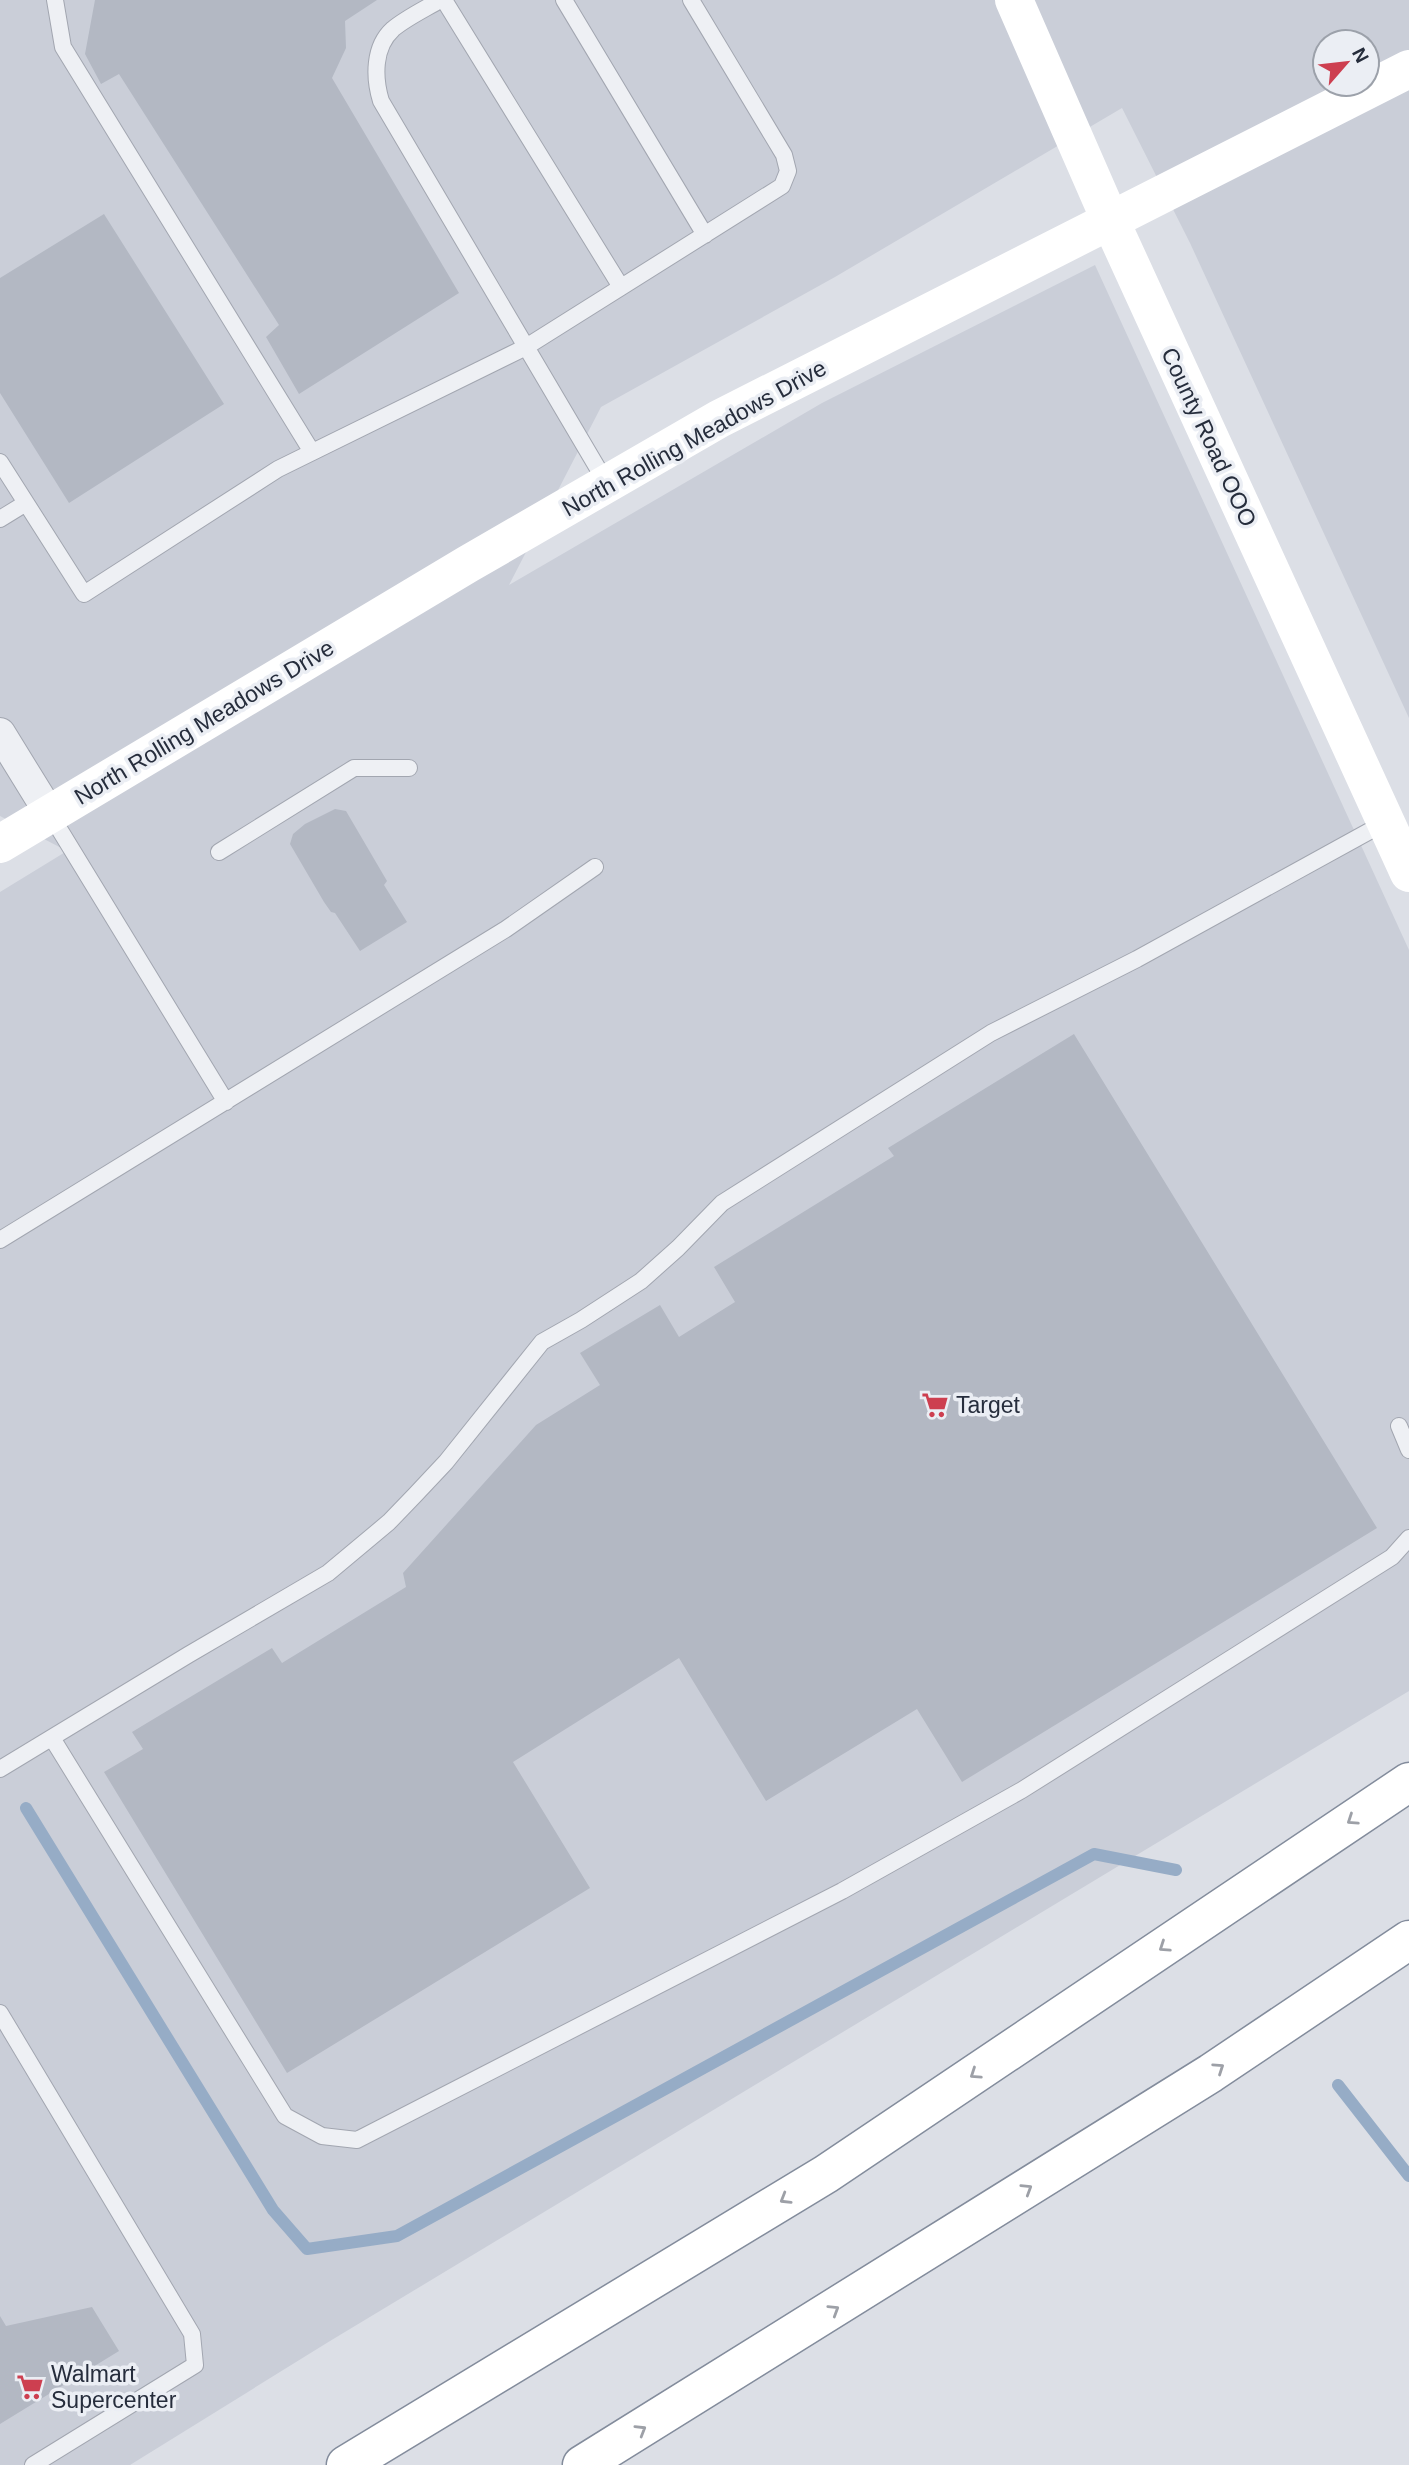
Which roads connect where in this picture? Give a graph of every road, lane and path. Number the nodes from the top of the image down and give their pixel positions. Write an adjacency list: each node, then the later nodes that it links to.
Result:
1 (55, 0): 11 (lane)
2 (442, 0): 9 (lane); 10 (lane)
3 (564, 0): 8 (lane)
4 (691, 0): 8 (lane)
5 (1013, 0): 7 (main road, County Road OOO)
6 (1409, 69): 7 (main road, North Rolling Meadows Drive)
7 (1111, 222): 13 (main road, North Rolling Meadows Drive); 19 (main road, County Road OOO)
8 (705, 235): 9 (lane)
9 (621, 287): 10 (lane)
10 (526, 347): 11 (lane); 13 (lane)
11 (312, 452): 14 (lane)
12 (0, 461): 14 (lane)
13 (607, 484): 18 (main road, North Rolling Meadows Drive)
14 (26, 503): 15 (lane)
15 (0, 519)
16 (0, 733): 18 (street)
17 (409, 768): 21 (lane)
18 (50, 814): 20 (main road, North Rolling Meadows Drive); 24 (lane)
19 (1385, 822): 23 (main road, County Road OOO); 29 (lane)
20 (0, 844)
21 (219, 852)
22 (595, 867): 24 (lane)
23 (1409, 873)
24 (226, 1102): 25 (lane)
25 (0, 1240)
26 (1399, 1426): 27 (lane)
27 (1409, 1450)
28 (1409, 1538): 29 (lane)
29 (51, 1738): 30 (lane)
30 (0, 1769)
31 (1409, 1782): 35 (main road, one-way to 35)
32 (1409, 1940): 36 (main road, one-way to 32)
33 (0, 2013): 34 (lane)
34 (33, 2465)
35 (346, 2465)
36 (582, 2465)

